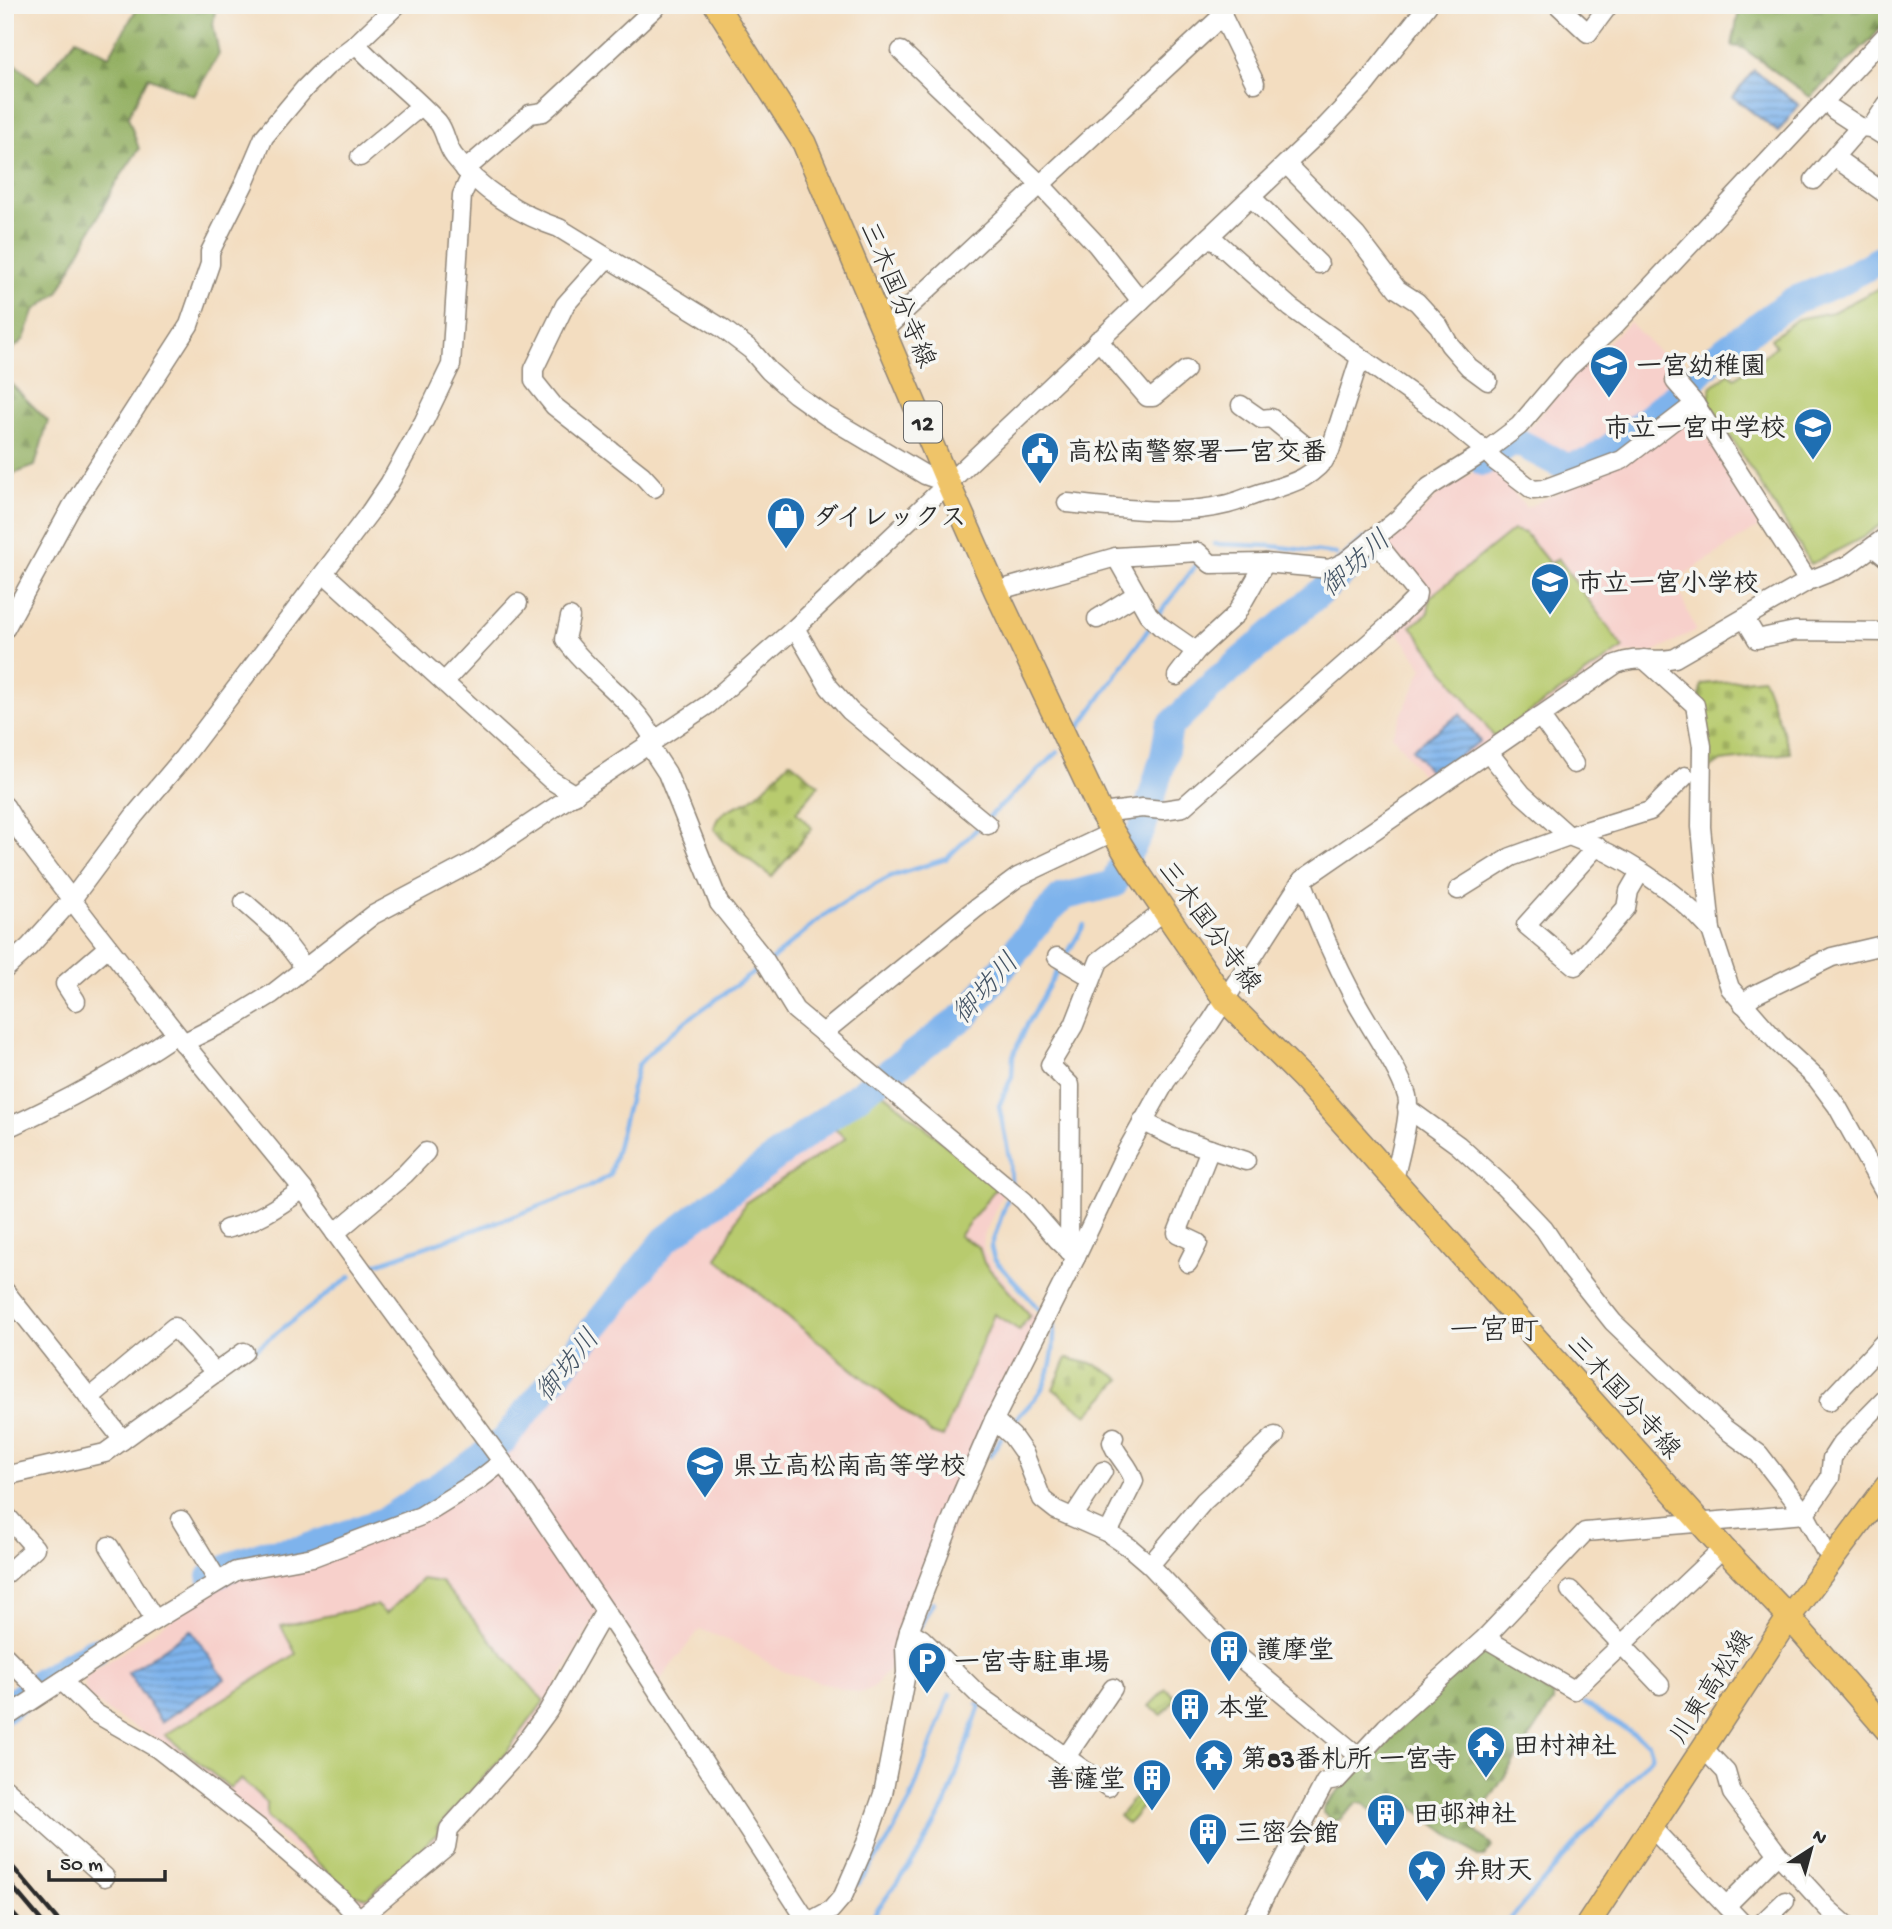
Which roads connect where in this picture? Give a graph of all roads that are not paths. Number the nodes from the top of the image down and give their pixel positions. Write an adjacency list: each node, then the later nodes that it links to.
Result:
1 (397, 5): 8 (street)
2 (658, 5): 20 (street)
3 (716, 5): 29 (main road, 三木国分寺線 / 12)
4 (1428, 5): 19 (street)
5 (1558, 5): 6 (street)
6 (1609, 5)
7 (1220, 10): 11 (street); 22 (street)
8 (356, 44): 13 (street); 55 (street)
9 (1883, 44): 37 (street)
10 (901, 51): 22 (street)
11 (1255, 83)
12 (1887, 104): 15 (street)
13 (421, 106): 17 (street); 20 (street)
14 (1834, 110): 15 (street)
15 (1866, 127): 16 (street); 18 (street)
16 (1887, 138)
17 (360, 157)
18 (1834, 157): 21 (street); 23 (street)
19 (1286, 163): 24 (street); 33 (street)
20 (468, 173): 26 (street); 46 (street)
21 (1814, 180)
22 (1040, 184): 28 (street); 29 (street)
23 (1887, 195)
24 (1251, 197): 25 (street); 27 (street)
25 (1210, 236): 28 (street); 31 (street)
26 (607, 258): 39 (street); 40 (street)
27 (1320, 264)
28 (1141, 301): 30 (street)
29 (884, 330): 39 (main road, 三木国分寺線 / 12)
30 (1098, 340): 32 (street); 39 (street)
31 (1360, 358): 37 (street); 38 (street)
32 (1186, 370)
33 (1488, 381)
34 (1675, 381): 35 (street)
35 (1692, 401): 37 (street); 47 (street)
36 (1241, 405): 38 (street)
37 (1490, 455): 42 (street)
38 (1324, 461): 41 (street)
39 (948, 483): 48 (main road, 三木国分寺線 / 12); 54 (street)
40 (654, 488)
41 (1067, 503)
42 (1376, 542): 45 (street); 70 (street)
43 (1882, 547): 47 (street)
44 (1116, 557): 45 (street); 48 (street); 49 (street)
45 (1265, 563): 57 (street)
46 (324, 573): 60 (street); 77 (street)
47 (1808, 582): 53 (street)
48 (996, 591): 70 (main road, 三木国分寺線 / 12)
49 (1137, 594): 52 (street); 57 (street)
50 (518, 603): 60 (street)
51 (570, 617): 62 (street)
52 (1097, 619)
53 (1745, 619): 56 (street); 58 (street)
54 (795, 628): 62 (street); 68 (street)
55 (5, 629)
56 (1887, 632)
57 (1196, 651): 59 (street)
58 (1644, 659): 61 (street); 80 (street)
59 (1177, 676)
60 (445, 681): 66 (street)
61 (1540, 716): 63 (street); 64 (street)
62 (651, 742): 66 (street); 90 (street)
63 (1489, 753): 71 (street); 75 (street)
64 (1574, 764)
65 (1685, 776): 71 (street)
66 (575, 794): 84 (street)
67 (5, 806): 72 (street)
68 (988, 825)
69 (5, 830): 72 (street)
70 (1111, 830): 79 (main road, 三木国分寺線 / 12); 90 (street)
71 (1569, 836): 73 (street); 76 (street)
72 (24, 837): 77 (street)
73 (1597, 846): 74 (street); 74 (street)
74 (1640, 872): 80 (street)
75 (1303, 880): 87 (street); 92 (street)
76 (1458, 890)
77 (72, 899): 82 (street); 85 (street)
78 (244, 902): 84 (street)
79 (1164, 911): 86 (street); 87 (main road, 三木国分寺線 / 12)
80 (1711, 930): 89 (street)
81 (1887, 944): 89 (street)
82 (108, 947): 88 (street); 91 (street)
83 (1057, 957): 86 (street)
84 (305, 968): 91 (street)
85 (5, 969)
86 (1091, 977): 103 (street)
87 (1226, 1000): 93 (street); 98 (main road, 三木国分寺線 / 12)
88 (76, 1001)
89 (1743, 1004): 100 (street)
90 (823, 1033): 103 (street)
91 (180, 1038): 94 (street); 99 (street)
92 (1408, 1108): 98 (street); 121 (street)
93 (1142, 1121): 95 (street); 103 (street)
94 (5, 1129)
95 (1210, 1149): 97 (street); 104 (street)
96 (426, 1152): 102 (street)
97 (1246, 1161)
98 (1394, 1180): 124 (main road, 三木国分寺線 / 12)
99 (303, 1189): 101 (street); 102 (street)
100 (1887, 1196)
101 (226, 1228)
102 (335, 1233): 116 (street)
103 (1073, 1254): 112 (street)
104 (1188, 1262)
105 (5, 1291): 110 (street)
106 (1887, 1339): 111 (street)
107 (244, 1352): 108 (street)
108 (216, 1373): 110 (street); 115 (street)
109 (1887, 1397): 121 (street)
110 (89, 1398): 115 (street)
111 (1829, 1401)
112 (994, 1420): 122 (street); 136 (street)
113 (1275, 1436): 129 (street)
114 (1114, 1437): 125 (street)
115 (123, 1440): 118 (street)
116 (501, 1461): 131 (street); 133 (street)
117 (1103, 1471): 122 (street)
118 (5, 1476)
119 (1887, 1486): 128 (main road, 川東高松線)
120 (5, 1514): 130 (street)
121 (1805, 1514): 124 (street); 128 (street)
122 (1073, 1517): 125 (street)
123 (181, 1520): 131 (street)
124 (1701, 1522): 127 (main road, 三木国分寺線 / 12); 137 (street)
125 (1108, 1533): 129 (street)
126 (109, 1546): 134 (street)
127 (1723, 1548): 135 (main road, 三木国分寺線 / 12); 138 (street)
128 (1833, 1556): 135 (main road, 川東高松線)
129 (1150, 1565): 147 (street)
130 (5, 1575)
131 (214, 1576): 134 (street)
132 (1570, 1590): 138 (street)
133 (605, 1611): 156 (street); 157 (street)
134 (153, 1615): 140 (street)
135 (1789, 1618): 145 (main road, 三木国分寺線 / 12); 146 (main road, 川東高松線)
136 (909, 1631): 148 (street); 157 (street)
137 (1485, 1638): 138 (street); 147 (street)
138 (1622, 1646): 141 (street)
139 (5, 1656): 142 (street)
140 (62, 1681): 142 (street); 156 (street)
141 (1660, 1685)
142 (37, 1688): 144 (street)
143 (1113, 1688): 148 (street)
144 (5, 1718)
145 (1887, 1730)
146 (1703, 1748): 151 (main road, 川東高松線); 152 (street)
147 (1358, 1756): 158 (street)
148 (1066, 1757): 149 (street)
149 (1108, 1787)
150 (5, 1788): 153 (street)
151 (1651, 1827): 155 (street); 159 (main road, 川東高松線)
152 (1778, 1854): 155 (street); 162 (street)
153 (105, 1877)
154 (1785, 1901): 161 (street)
155 (1726, 1906): 160 (street)
156 (361, 1921)
157 (807, 1923)
158 (1250, 1924)
159 (1588, 1924)
160 (1743, 1924)
161 (1761, 1924)
162 (1845, 1924)

